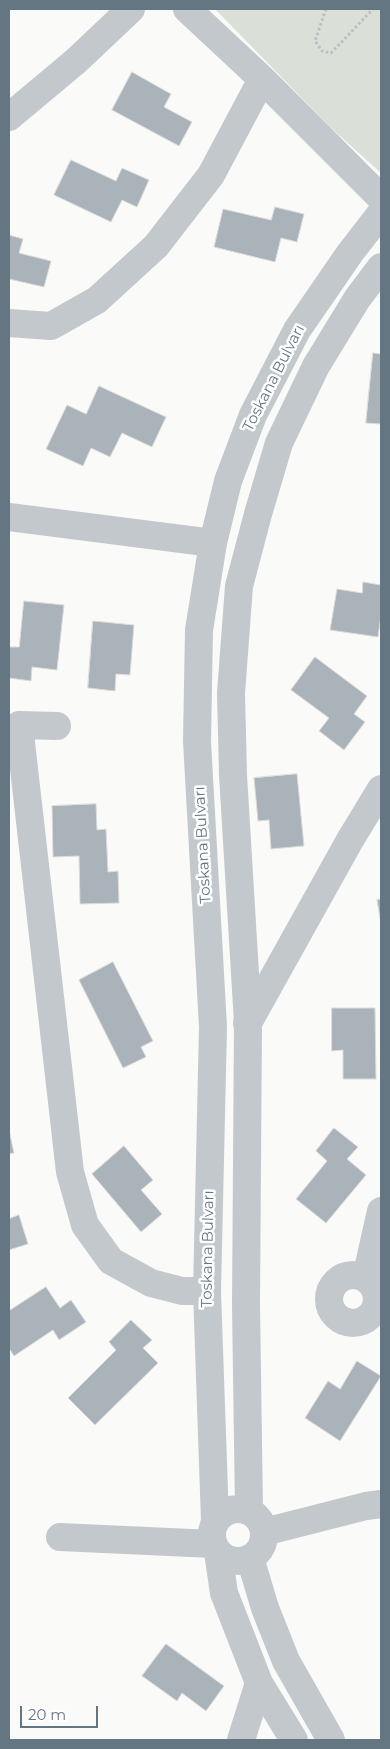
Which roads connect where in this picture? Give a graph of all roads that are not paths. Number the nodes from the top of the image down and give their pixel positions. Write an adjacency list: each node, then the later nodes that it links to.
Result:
1 (131, 9): 4 (street)
2 (187, 9): 3 (street)
3 (262, 79): 5 (street); 8 (street)
4 (9, 117)
5 (381, 198)
6 (381, 213): 10 (street, Toskana Bulvarı)
7 (381, 267): 14 (street)
8 (9, 324)
9 (9, 517): 10 (street)
10 (213, 543): 15 (street, Toskana Bulvarı)
11 (14, 724): 12 (street); 18 (street)
12 (57, 726)
13 (381, 789): 14 (street)
14 (248, 1023): 15 (street); 20 (street)
15 (213, 1027): 18 (street, Toskana Bulvarı)
16 (381, 1211): 17 (street)
17 (366, 1278)
18 (207, 1292): 23 (street, Toskana Bulvarı)
19 (381, 1504): 21 (street)
20 (249, 1510): 21 (street); 23 (street)
21 (264, 1532): 24 (street)
22 (60, 1537): 23 (street)
23 (215, 1539): 24 (street); 25 (street, Toskana Bulvarı)
24 (250, 1558): 28 (street)
25 (259, 1683): 26 (street); 27 (street, Toskana Bulvarı)
26 (241, 1740)
27 (294, 1740)
28 (331, 1740)

